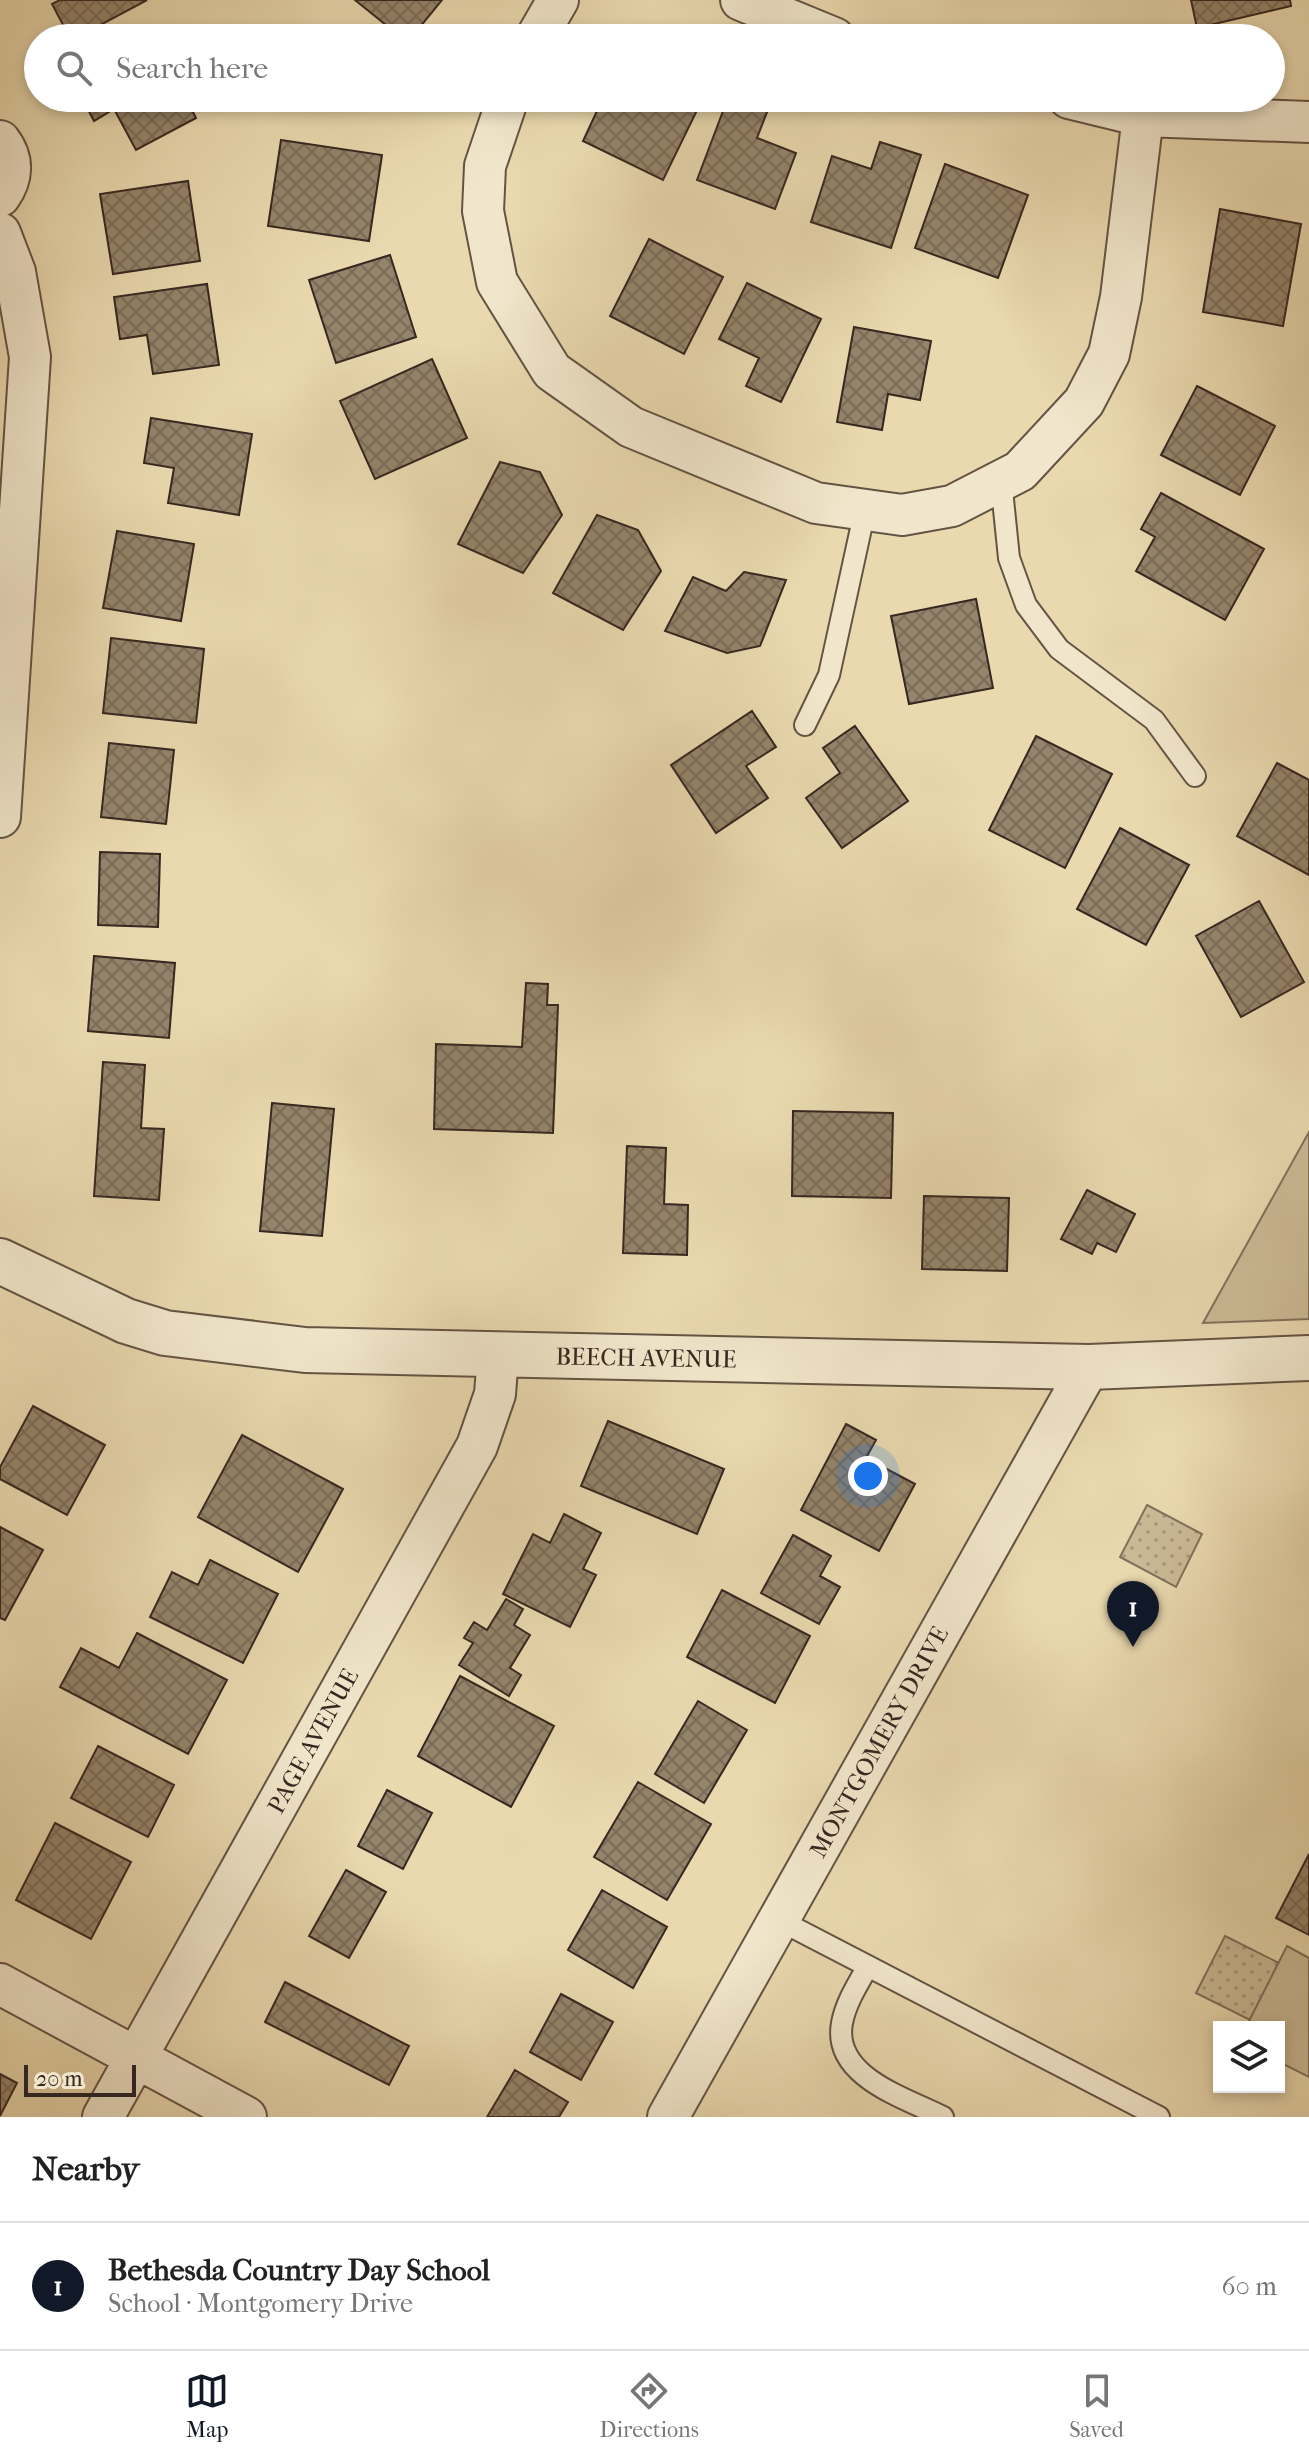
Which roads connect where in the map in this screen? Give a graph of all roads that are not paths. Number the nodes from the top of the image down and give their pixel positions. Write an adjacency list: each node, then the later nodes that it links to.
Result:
1 (558, 0): 3 (street)
2 (741, 0): 4 (street)
3 (544, 24)
4 (800, 24)
5 (503, 112): 13 (street)
6 (1127, 112): 7 (street)
7 (1143, 116): 8 (street); 12 (street)
8 (1309, 122)
9 (0, 141): 10 (street)
10 (0, 196)
11 (0, 233): 16 (street)
12 (1001, 480): 13 (street); 15 (lane)
13 (865, 510): 14 (lane)
14 (805, 725)
15 (1195, 776)
16 (0, 817)
17 (0, 1261): 18 (street, BEECH AVENUE)
18 (498, 1355): 20 (street, BEECH AVENUE); 24 (street, PAGE AVENUE)
19 (1309, 1358): 20 (street, BEECH AVENUE)
20 (1089, 1367): 21 (street, MONTGOMERY DRIVE)
21 (779, 1920): 22 (lane); 27 (street, MONTGOMERY DRIVE)
22 (868, 1966): 28 (lane); 29 (lane)
23 (0, 1984): 24 (street)
24 (136, 2057): 25 (street, PAGE AVENUE); 26 (street)
25 (103, 2117)
26 (246, 2117)
27 (668, 2117)
28 (943, 2117)
29 (1159, 2117)

